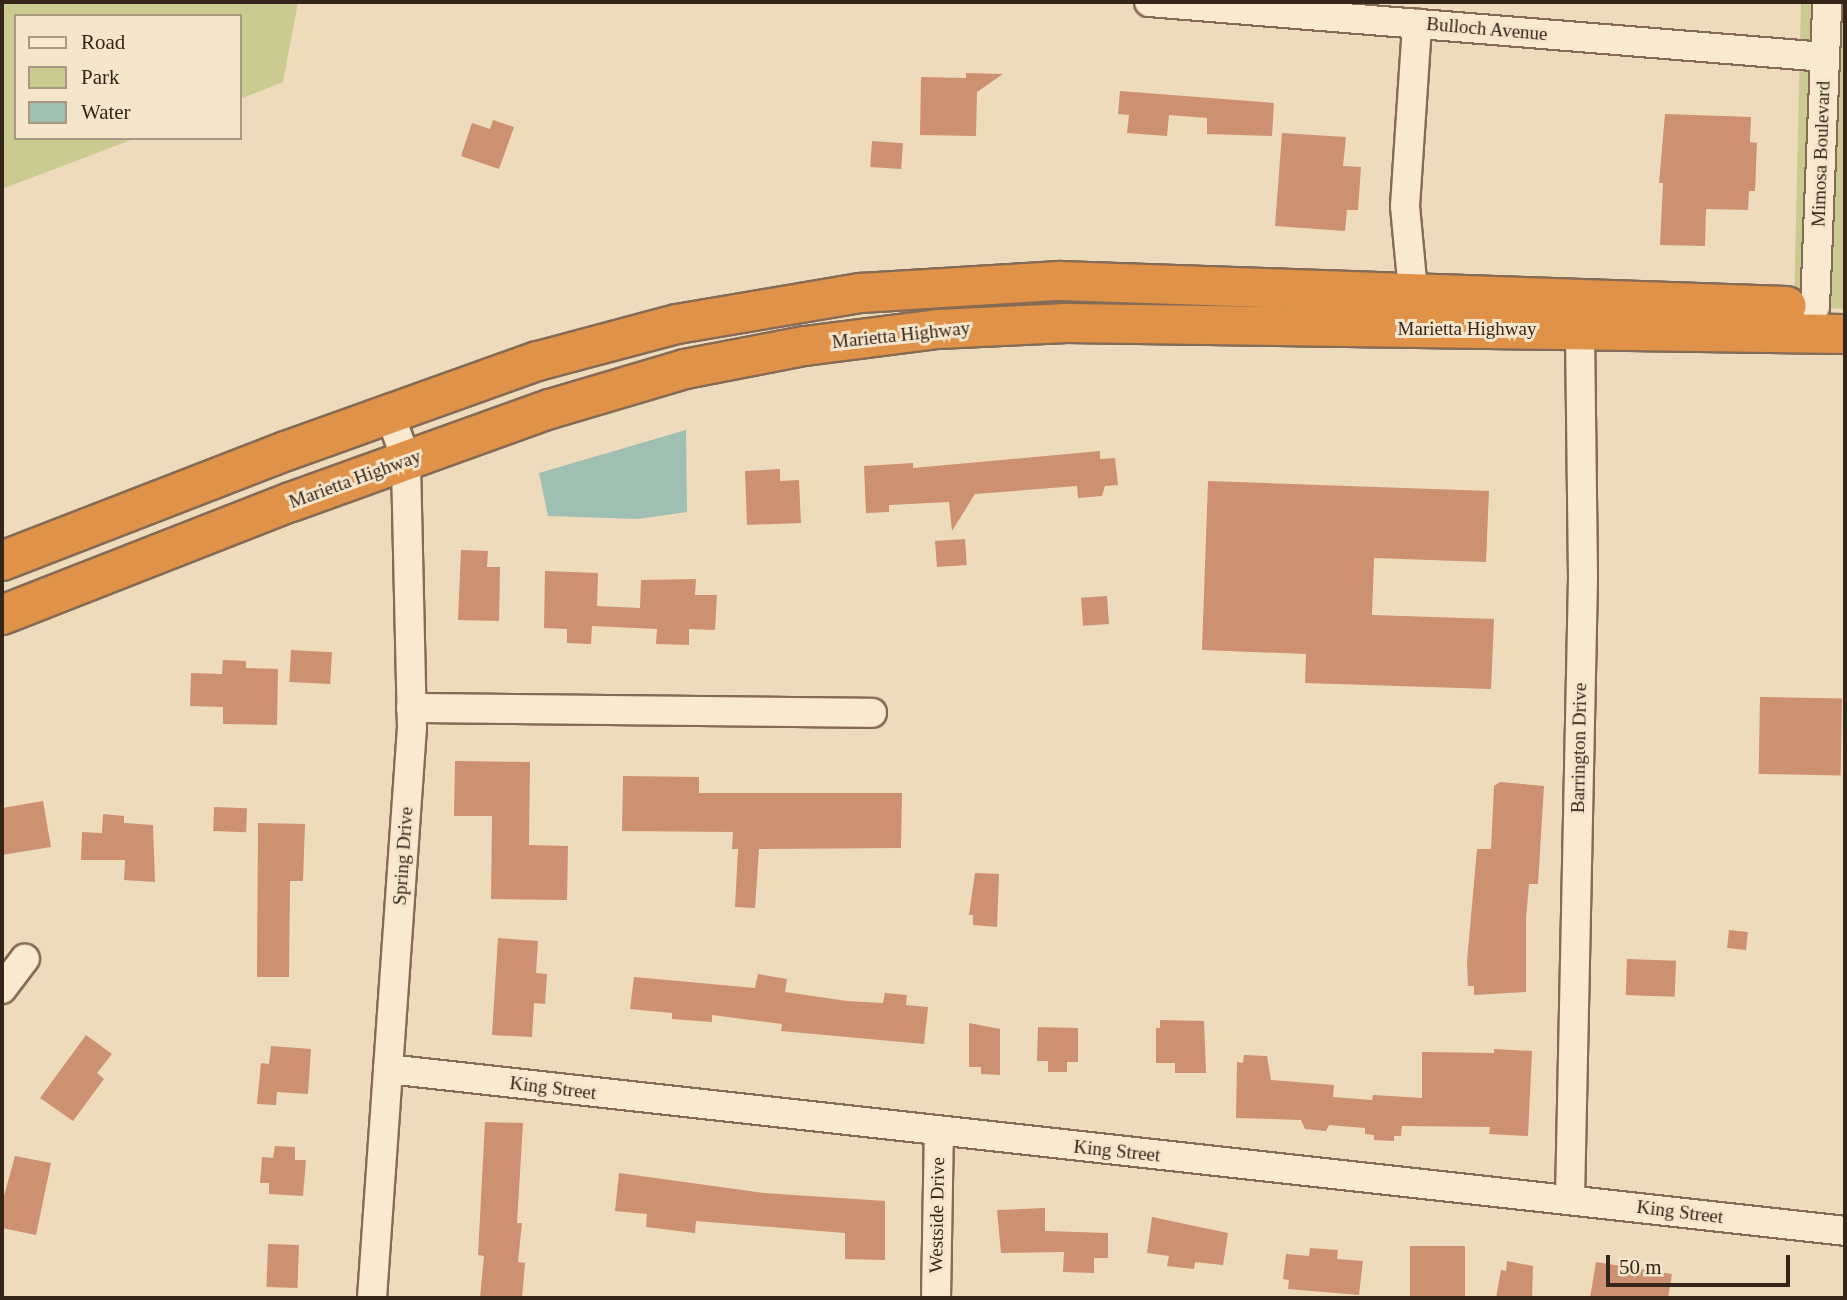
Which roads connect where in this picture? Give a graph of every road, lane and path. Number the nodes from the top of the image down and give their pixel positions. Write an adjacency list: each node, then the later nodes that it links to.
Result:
1 (1149, 2): 3 (street, Bulloch Avenue)
2 (1827, 2): 4 (street, Mimosa Boulevard)
3 (1417, 23): 4 (street, Bulloch Avenue); 5 (street)
4 (1825, 57): 6 (street, Mimosa Boulevard)
5 (1413, 291): 7 (highway, Marietta Highway); 9 (highway, Marietta Highway)
6 (1830, 308): 7 (highway, Marietta Highway)
7 (1580, 313): 8 (highway, Marietta Highway); 10 (highway, Marietta Highway); 19 (street, Barrington Drive)
8 (1845, 334)
9 (390, 415): 10 (street, Spring Drive); 11 (highway, Marietta Highway)
10 (406, 459): 12 (highway, Marietta Highway); 13 (street, Spring Drive)
11 (2, 561)
12 (2, 615)
13 (411, 708): 14 (street); 17 (street, Spring Drive)
14 (872, 713)
15 (24, 959): 16 (street)
16 (2, 989)
17 (388, 1069): 18 (street, King Street); 21 (street, Spring Drive)
18 (939, 1132): 19 (street, King Street); 22 (street, Westside Drive)
19 (1570, 1199): 20 (street, King Street)
20 (1845, 1231)
21 (372, 1298)
22 (936, 1298)

